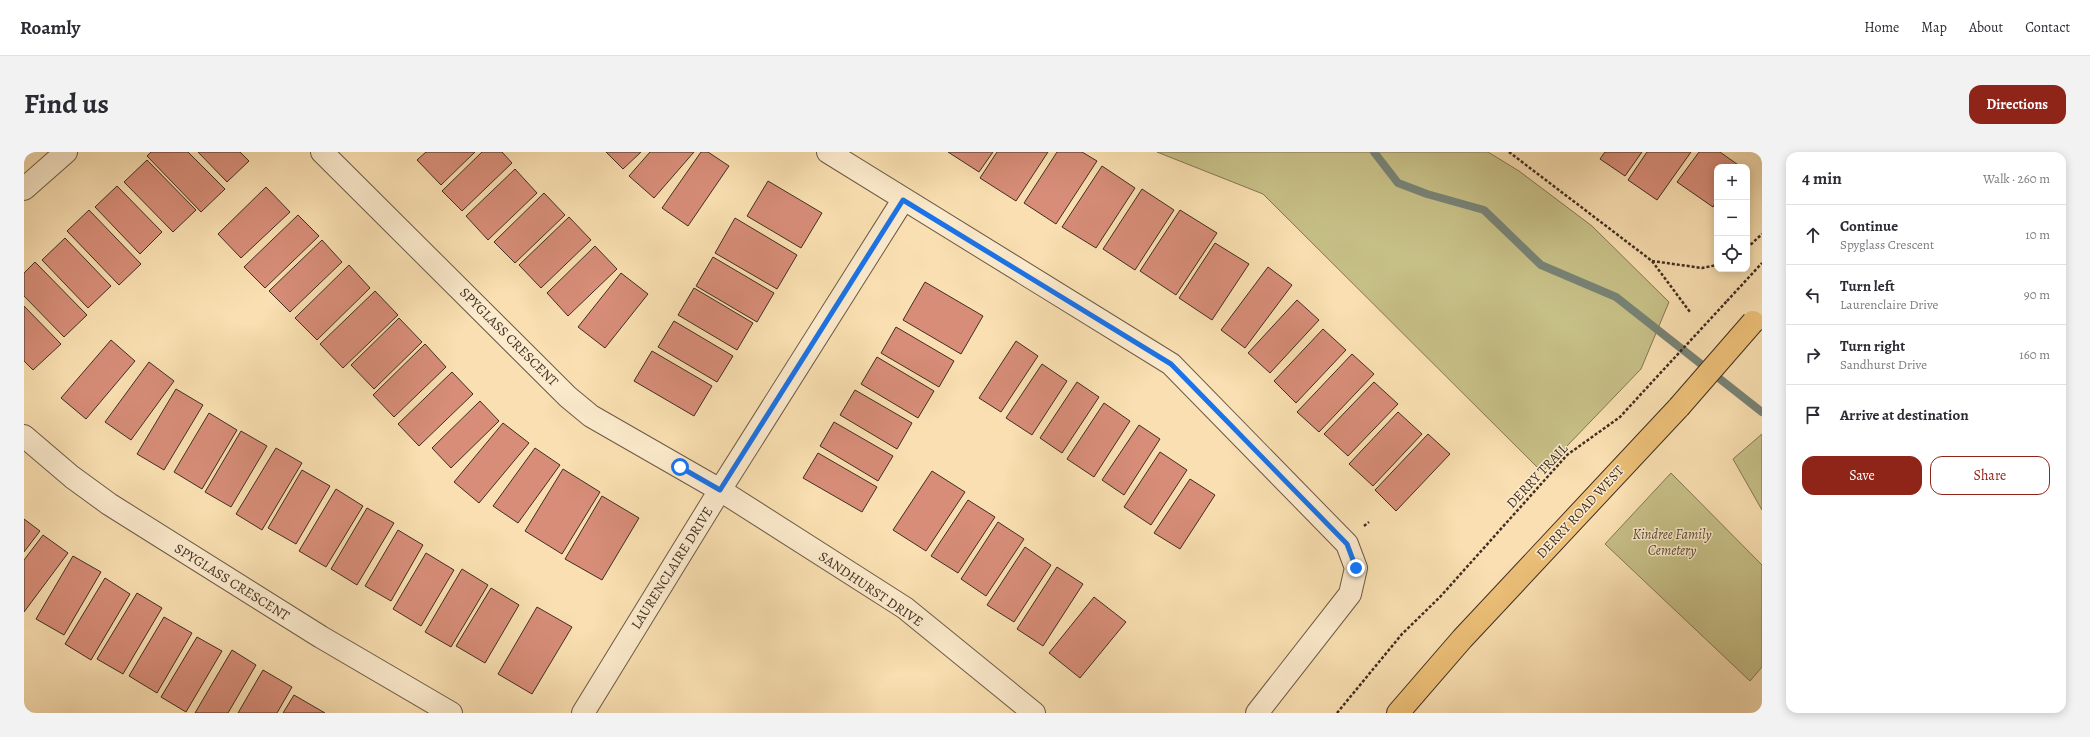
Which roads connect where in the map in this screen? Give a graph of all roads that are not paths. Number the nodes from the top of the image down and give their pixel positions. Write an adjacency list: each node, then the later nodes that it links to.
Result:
1 (66, 152): 4 (street)
2 (322, 152): 8 (street, SPYGLASS CRESCENT)
3 (828, 152): 5 (street)
4 (24, 189)
5 (903, 200): 8 (street, LAURENCLAIRE DRIVE); 12 (street)
6 (1757, 317): 13 (main road, DERRY ROAD WEST, bridge)
7 (24, 436): 9 (street, SPYGLASS CRESCENT)
8 (720, 490): 10 (street, LAURENCLAIRE DRIVE); 11 (street, SANDHURST DRIVE)
9 (451, 713)
10 (583, 713)
11 (1034, 713)
12 (1257, 713)
13 (1398, 713)

